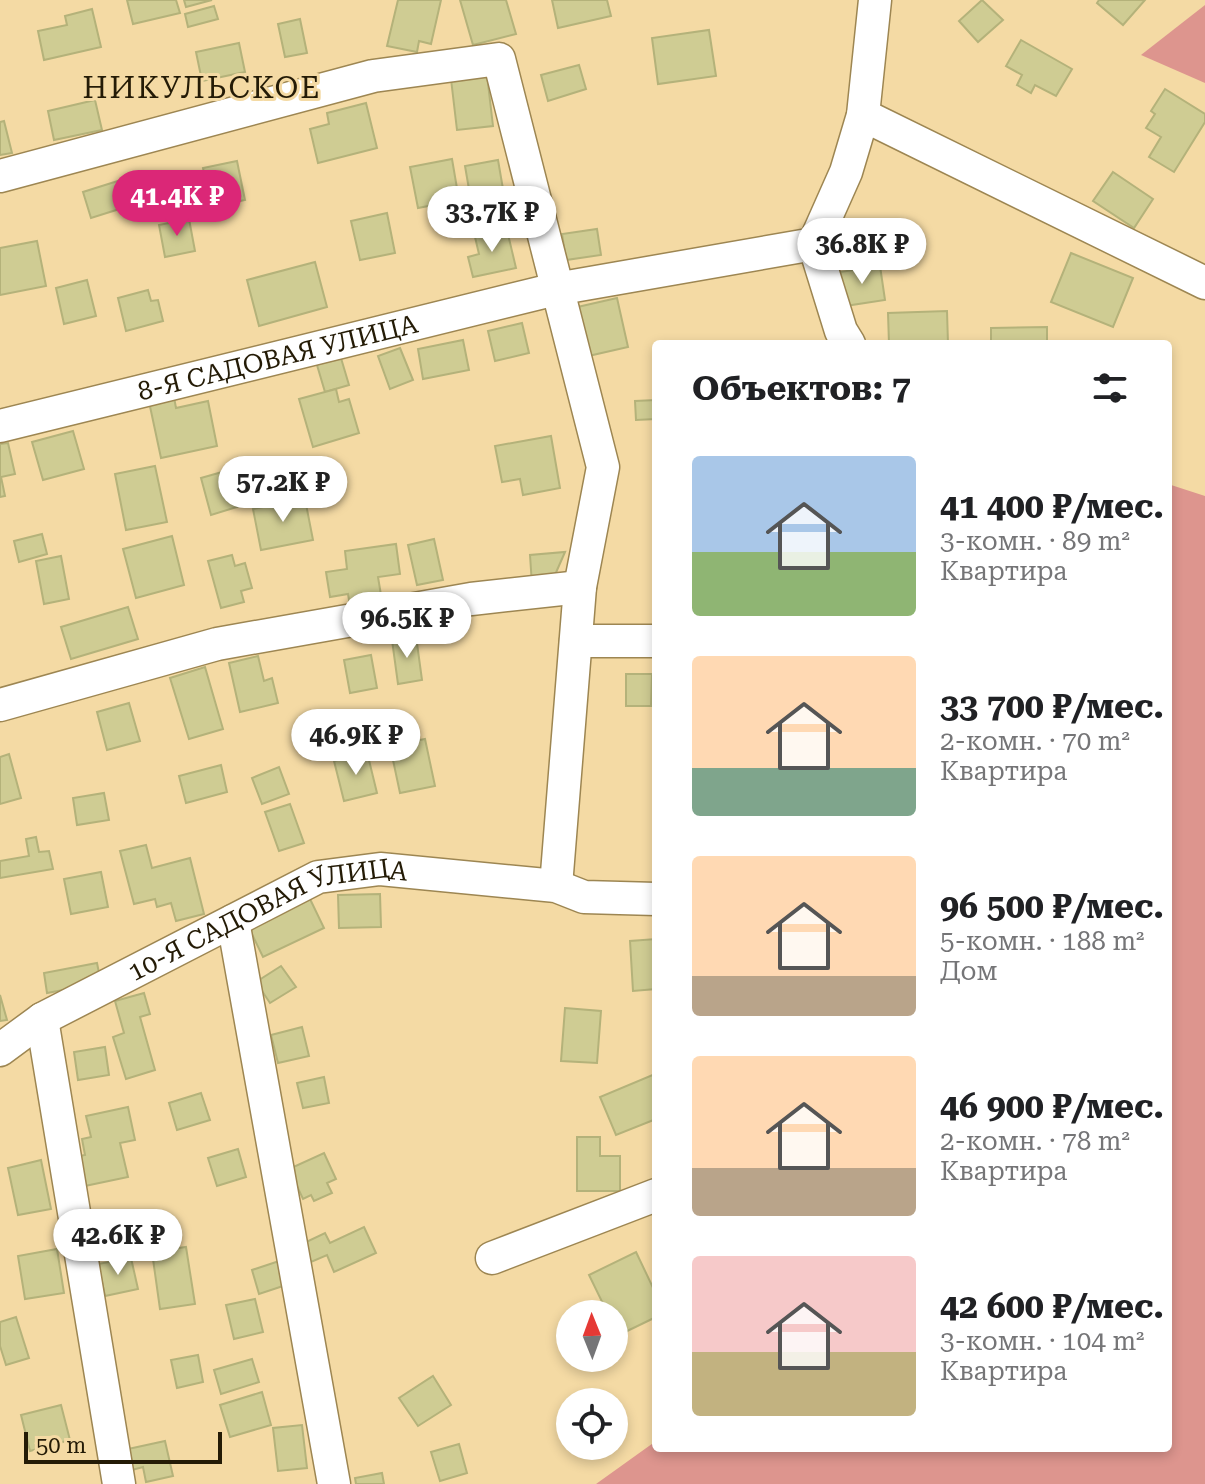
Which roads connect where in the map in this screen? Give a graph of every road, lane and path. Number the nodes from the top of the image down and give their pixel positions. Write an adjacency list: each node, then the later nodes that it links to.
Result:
1 (875, 0): 2 (street)
2 (863, 115): 4 (street); 5 (street)
3 (0, 176): 6 (street)
4 (814, 244): 6 (street, 8-Я САДОВАЯ УЛИЦА); 7 (street)
5 (1205, 283)
6 (556, 289): 8 (street, 8-Я САДОВАЯ УЛИЦА); 9 (street)
7 (847, 340)
8 (0, 426)
9 (580, 587): 10 (street); 12 (street)
10 (576, 641): 11 (street); 13 (street)
11 (652, 641)
12 (0, 705)
13 (556, 886): 14 (street, 10-Я САДОВАЯ УЛИЦА); 15 (street, 10-Я САДОВАЯ УЛИЦА)
14 (652, 899)
15 (233, 921): 16 (street, 10-Я САДОВАЯ УЛИЦА); 21 (street)
16 (42, 1019): 17 (street, 10-Я САДОВАЯ УЛИЦА); 20 (street)
17 (0, 1050)
18 (652, 1197): 19 (street)
19 (492, 1258)
20 (119, 1484)
21 (334, 1484)

